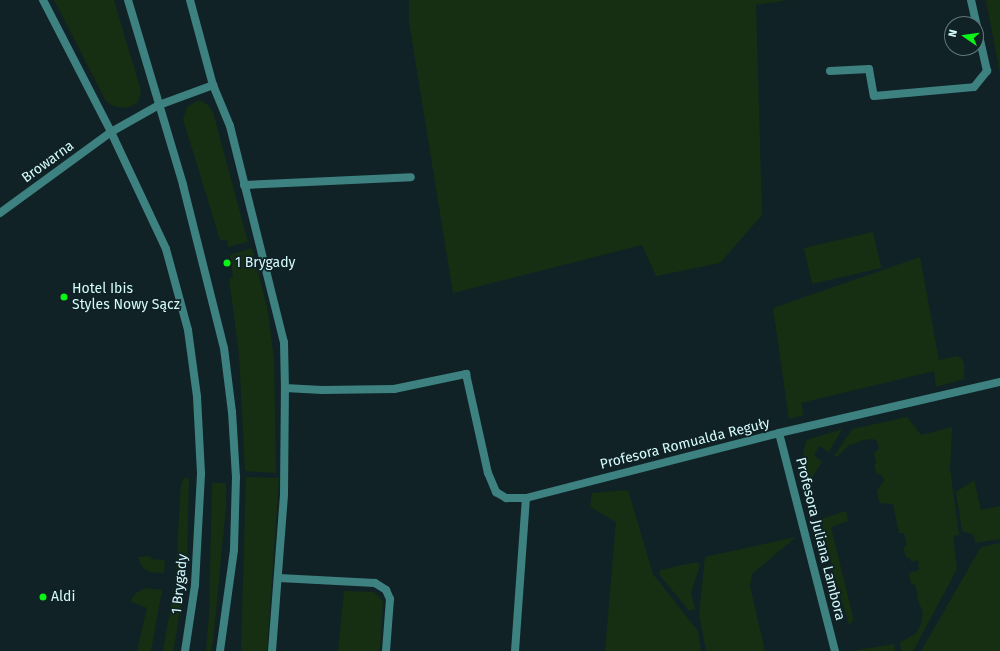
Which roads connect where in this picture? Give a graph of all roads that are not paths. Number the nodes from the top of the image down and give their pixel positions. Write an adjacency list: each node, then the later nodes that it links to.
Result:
1 (43, 0): 8 (street, 1 Brygady)
2 (128, 0): 7 (street)
3 (190, 0): 6 (street)
4 (971, 0): 5 (street)
5 (830, 71)
6 (213, 85): 7 (street, Browarna); 10 (street)
7 (159, 105): 8 (street, Browarna); 18 (street)
8 (112, 132): 11 (street, Browarna); 17 (street, 1 Brygady)
9 (410, 177): 10 (street)
10 (244, 184): 13 (street)
11 (0, 214)
12 (1000, 382): 14 (street, Profesora Romualda Reguły)
13 (285, 388): 15 (street, Profesora Romualda Reguły); 16 (street)
14 (779, 433): 15 (street, Profesora Romualda Reguły); 22 (street, Profesora Juliana Lambora)
15 (526, 498): 21 (street)
16 (279, 578): 19 (street); 20 (street)
17 (185, 651)
18 (220, 651)
19 (272, 651)
20 (386, 651)
21 (515, 651)
22 (836, 651)

